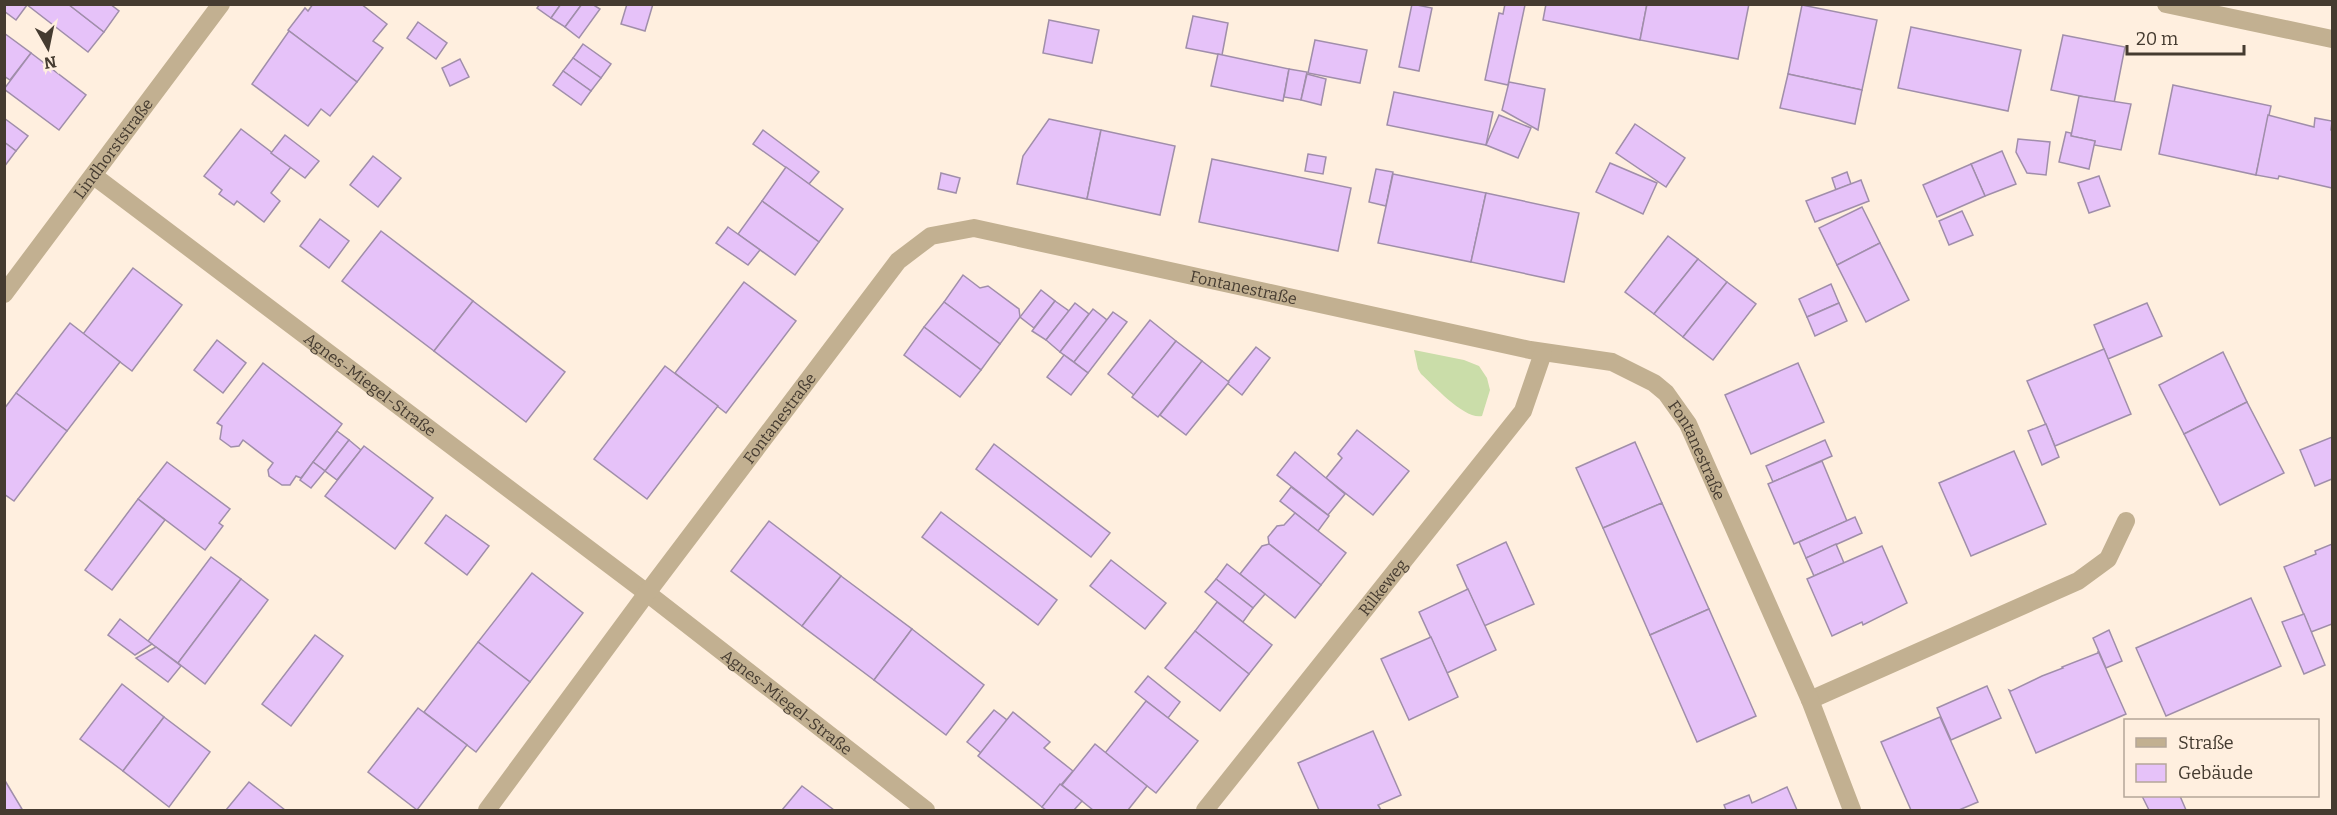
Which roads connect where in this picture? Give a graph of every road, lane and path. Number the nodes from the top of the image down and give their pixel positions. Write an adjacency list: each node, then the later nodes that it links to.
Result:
1 (221, 4): 4 (street, Lindhorststraße)
2 (2166, 4): 3 (street)
3 (2332, 39)
4 (94, 176): 5 (street, Lindhorststraße); 8 (street, Agnes-Miegel-Straße)
5 (4, 294)
6 (1543, 353): 8 (street, Fontanestraße); 9 (street, Fontanestraße); 12 (street, Rilkeweg)
7 (2126, 521): 9 (street)
8 (647, 593): 10 (street); 11 (street, Agnes-Miegel-Straße)
9 (1810, 700): 13 (street, Fontanestraße)
10 (488, 810)
11 (927, 810)
12 (1205, 810)
13 (1852, 810)

